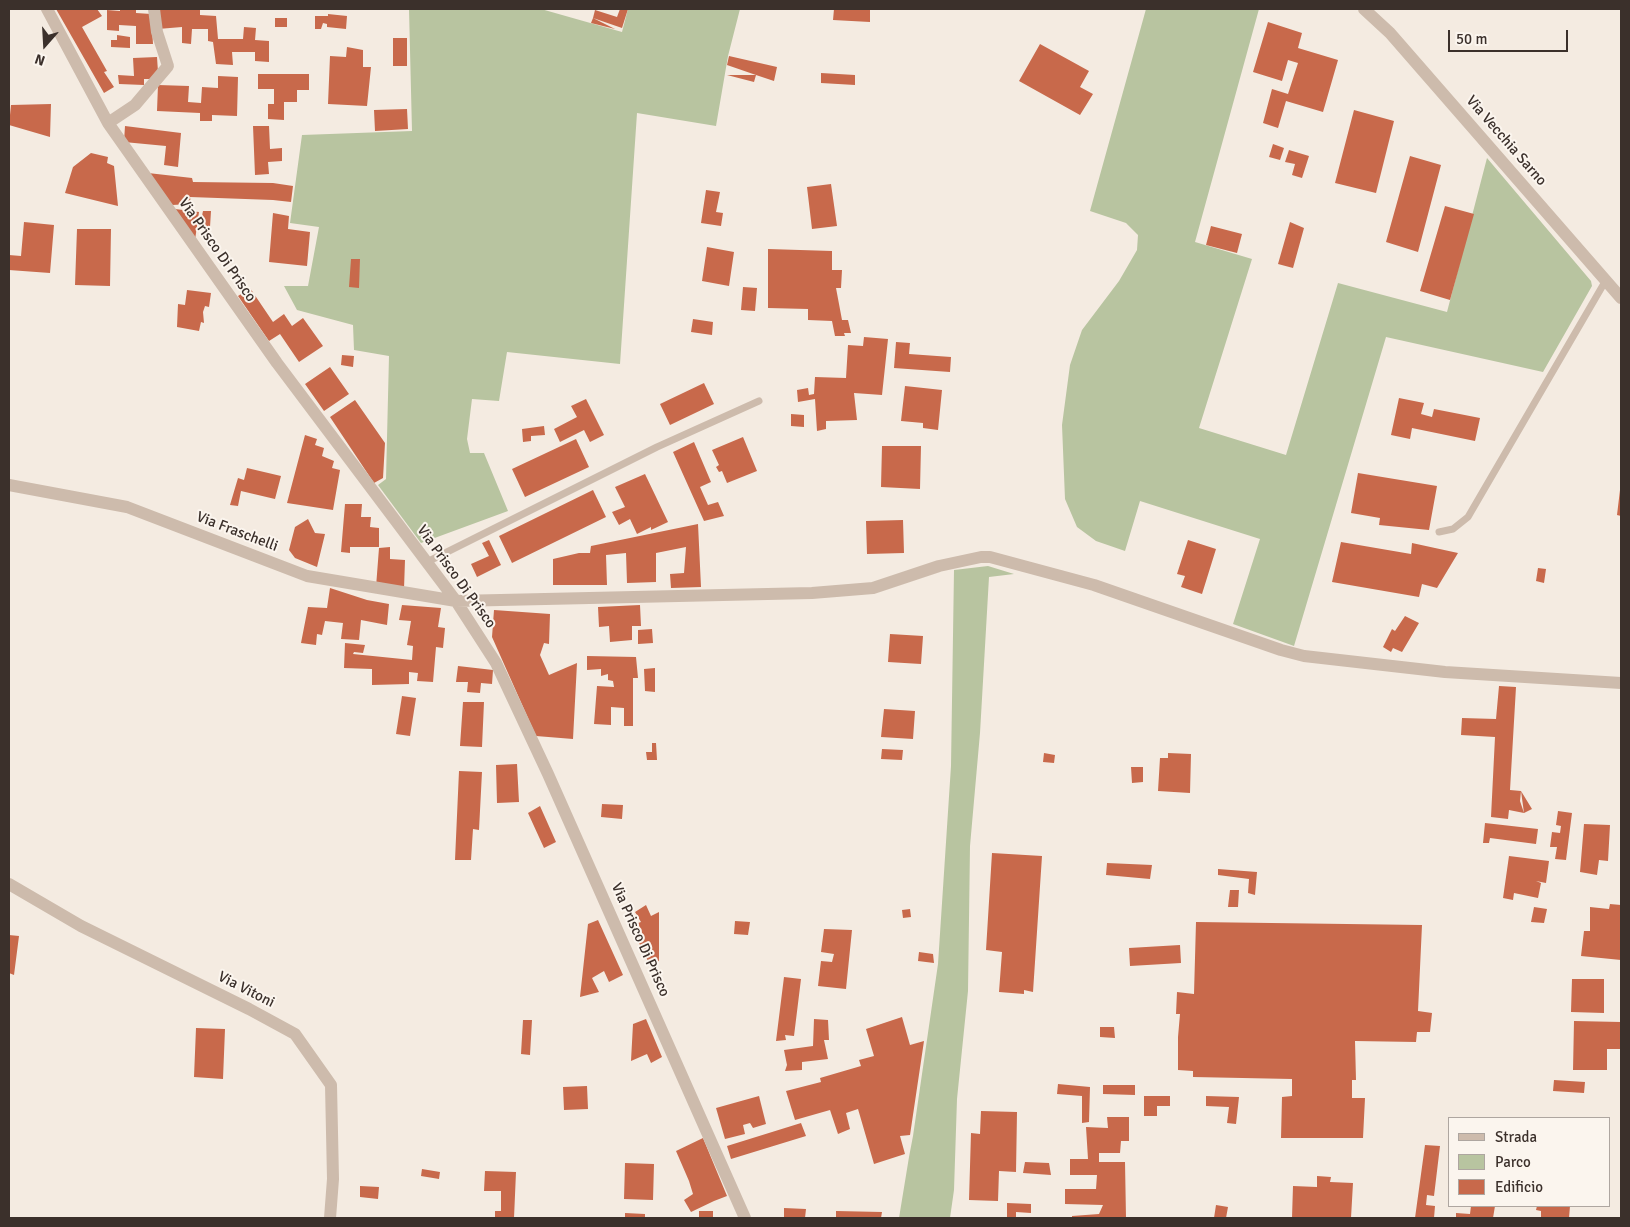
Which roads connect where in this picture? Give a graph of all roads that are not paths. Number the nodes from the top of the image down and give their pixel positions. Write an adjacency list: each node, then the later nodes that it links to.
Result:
1 (47, 9): 4 (street, Via Prisco Di Prisco)
2 (154, 9): 4 (street)
3 (1364, 9): 5 (street, Via Vecchia Sarno)
4 (108, 123): 10 (street, Via Prisco Di Prisco)
5 (1606, 280): 6 (street, Via Vecchia Sarno); 9 (lane)
6 (1621, 298)
7 (759, 401): 10 (lane)
8 (9, 485): 11 (street, Via Fraschelli)
9 (1439, 532)
10 (427, 562): 11 (street, Via Prisco Di Prisco)
11 (456, 601): 12 (street, Via Fraschelli); 15 (street, Via Prisco Di Prisco)
12 (1621, 682)
13 (9, 884): 14 (street, Via Vitoni)
14 (330, 1218)
15 (745, 1218)

